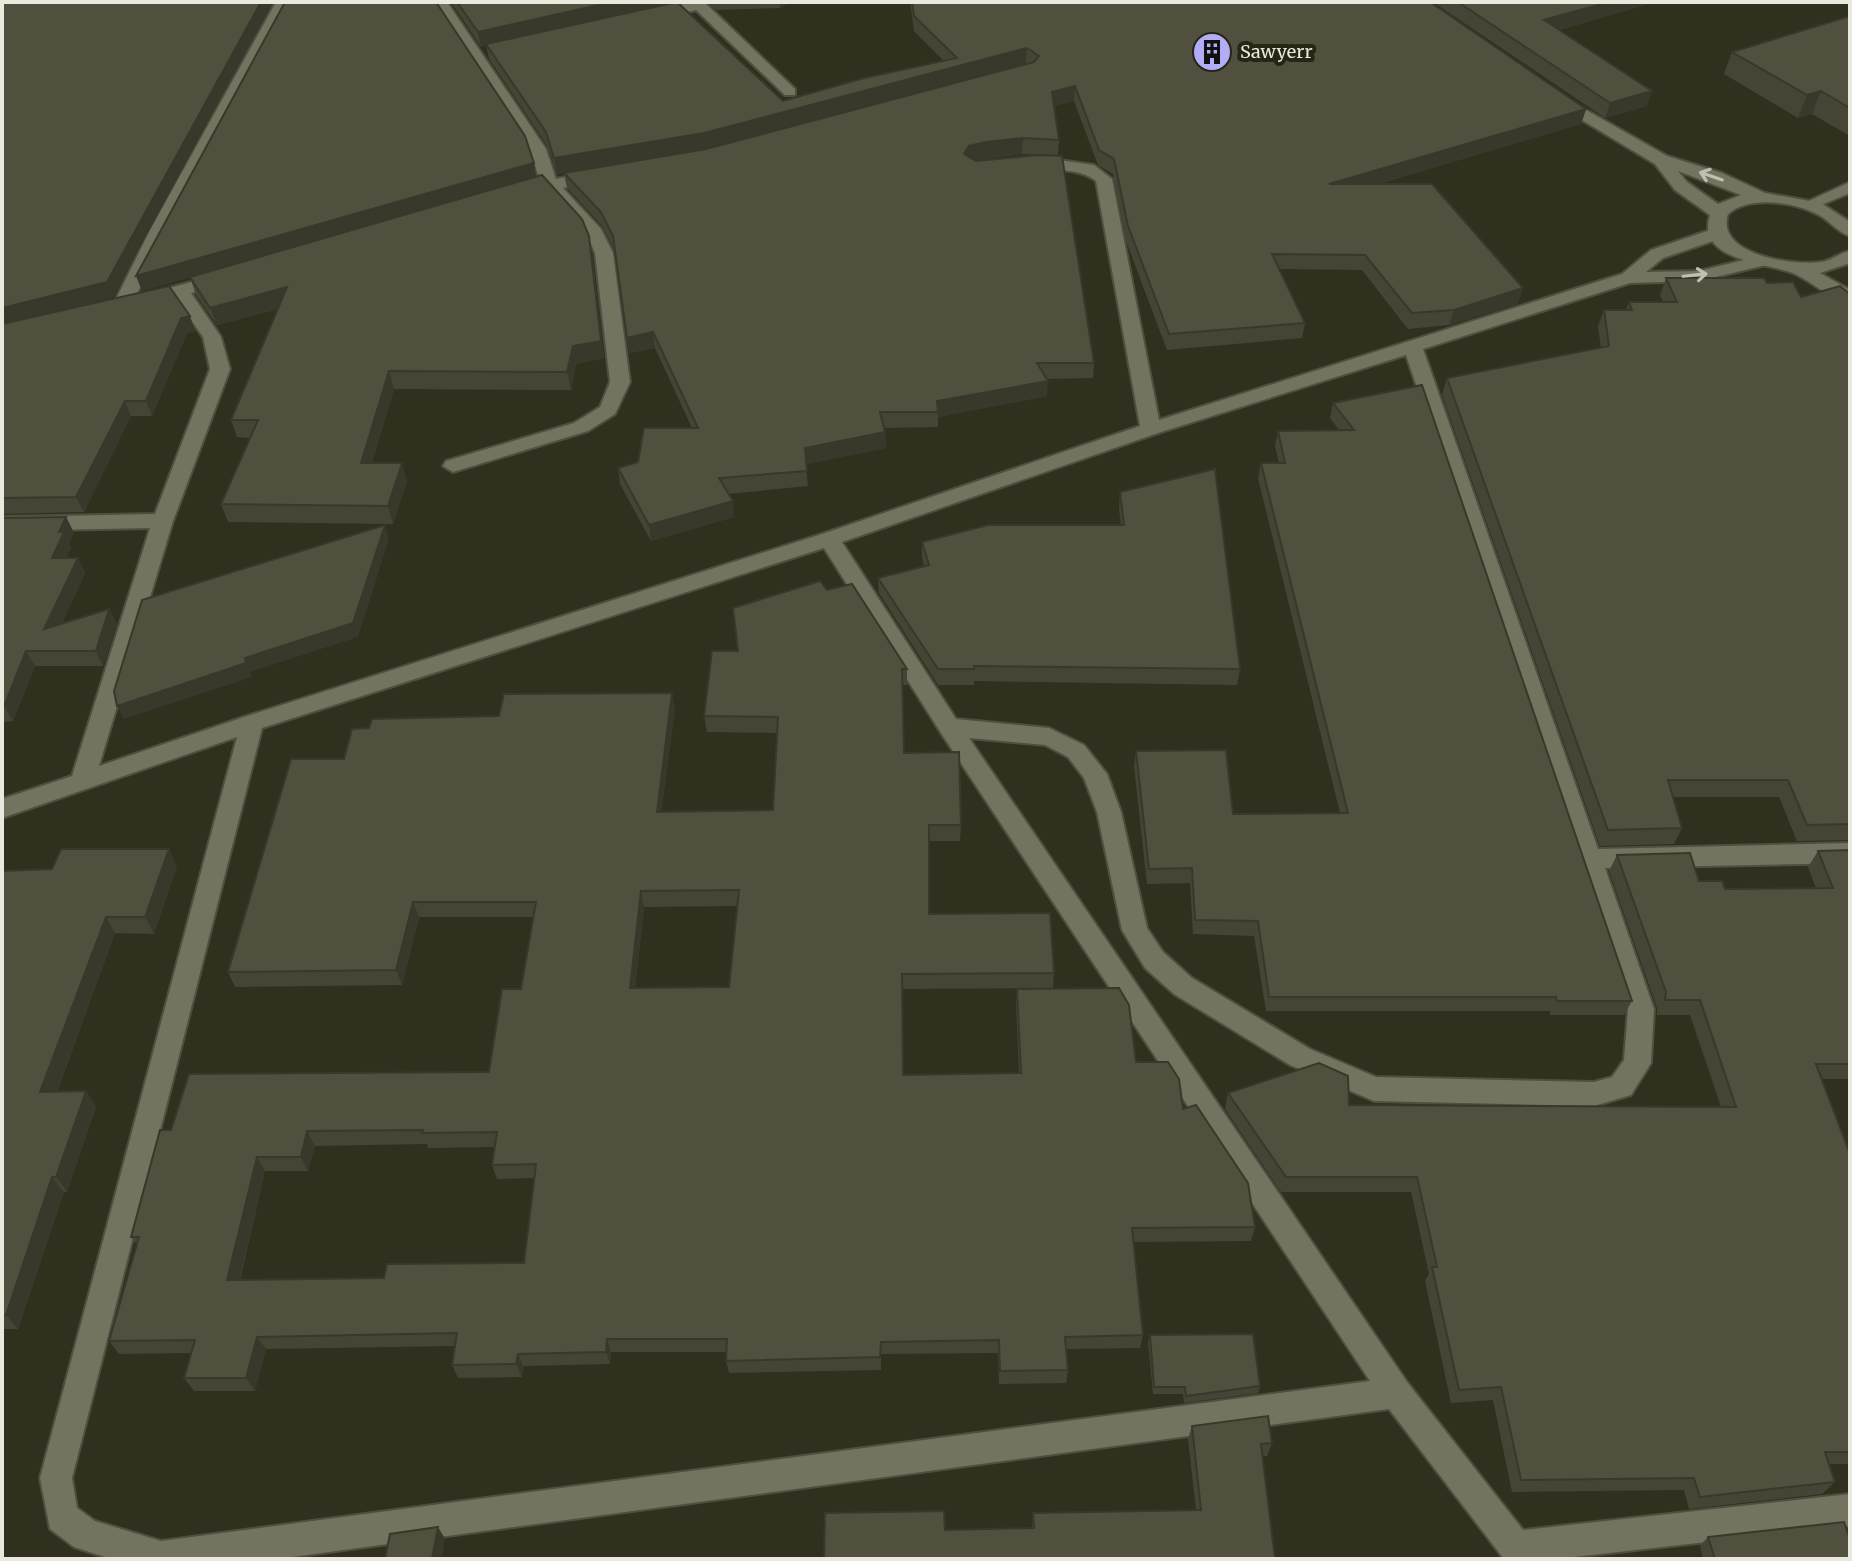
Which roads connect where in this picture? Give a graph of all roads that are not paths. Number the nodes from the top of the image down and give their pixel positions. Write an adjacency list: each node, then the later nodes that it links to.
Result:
1 (286, 2): 23 (street)
2 (440, 2): 10 (street)
3 (698, 3): 4 (lane); 5 (lane)
4 (641, 18)
5 (790, 92)
6 (1548, 92): 7 (street)
7 (1661, 160): 13 (street, one-way to 7); 15 (street)
8 (1017, 166): 26 (street)
9 (621, 171): 10 (street)
10 (549, 183): 12 (street); 27 (street)
11 (1850, 187): 14 (street)
12 (505, 196)
13 (1759, 197): 14 (street); 15 (street)
14 (1809, 205): 16 (street)
15 (1719, 213): 17 (street)
16 (1850, 230)
17 (1719, 233): 19 (street); 22 (street)
18 (1850, 256): 20 (street)
19 (1760, 261): 20 (street); 22 (street, one-way to 19)
20 (1799, 269): 24 (street)
21 (239, 274): 23 (street)
22 (1628, 278): 25 (street)
23 (180, 291): 28 (street)
24 (1850, 298)
25 (1413, 348): 26 (street); 36 (street)
26 (1151, 429): 30 (street)
27 (453, 466)
28 (163, 521): 29 (street); 33 (street)
29 (2, 524)
30 (829, 539): 31 (street); 32 (street)
31 (252, 723): 33 (street); 40 (street)
32 (949, 727): 36 (street); 37 (street)
33 (83, 779): 34 (street)
34 (2, 809)
35 (1850, 853): 36 (street)
36 (1587, 859)
37 (1396, 1393): 39 (street); 40 (street)
38 (1850, 1510): 39 (street)
39 (1521, 1553)
40 (160, 1558)

